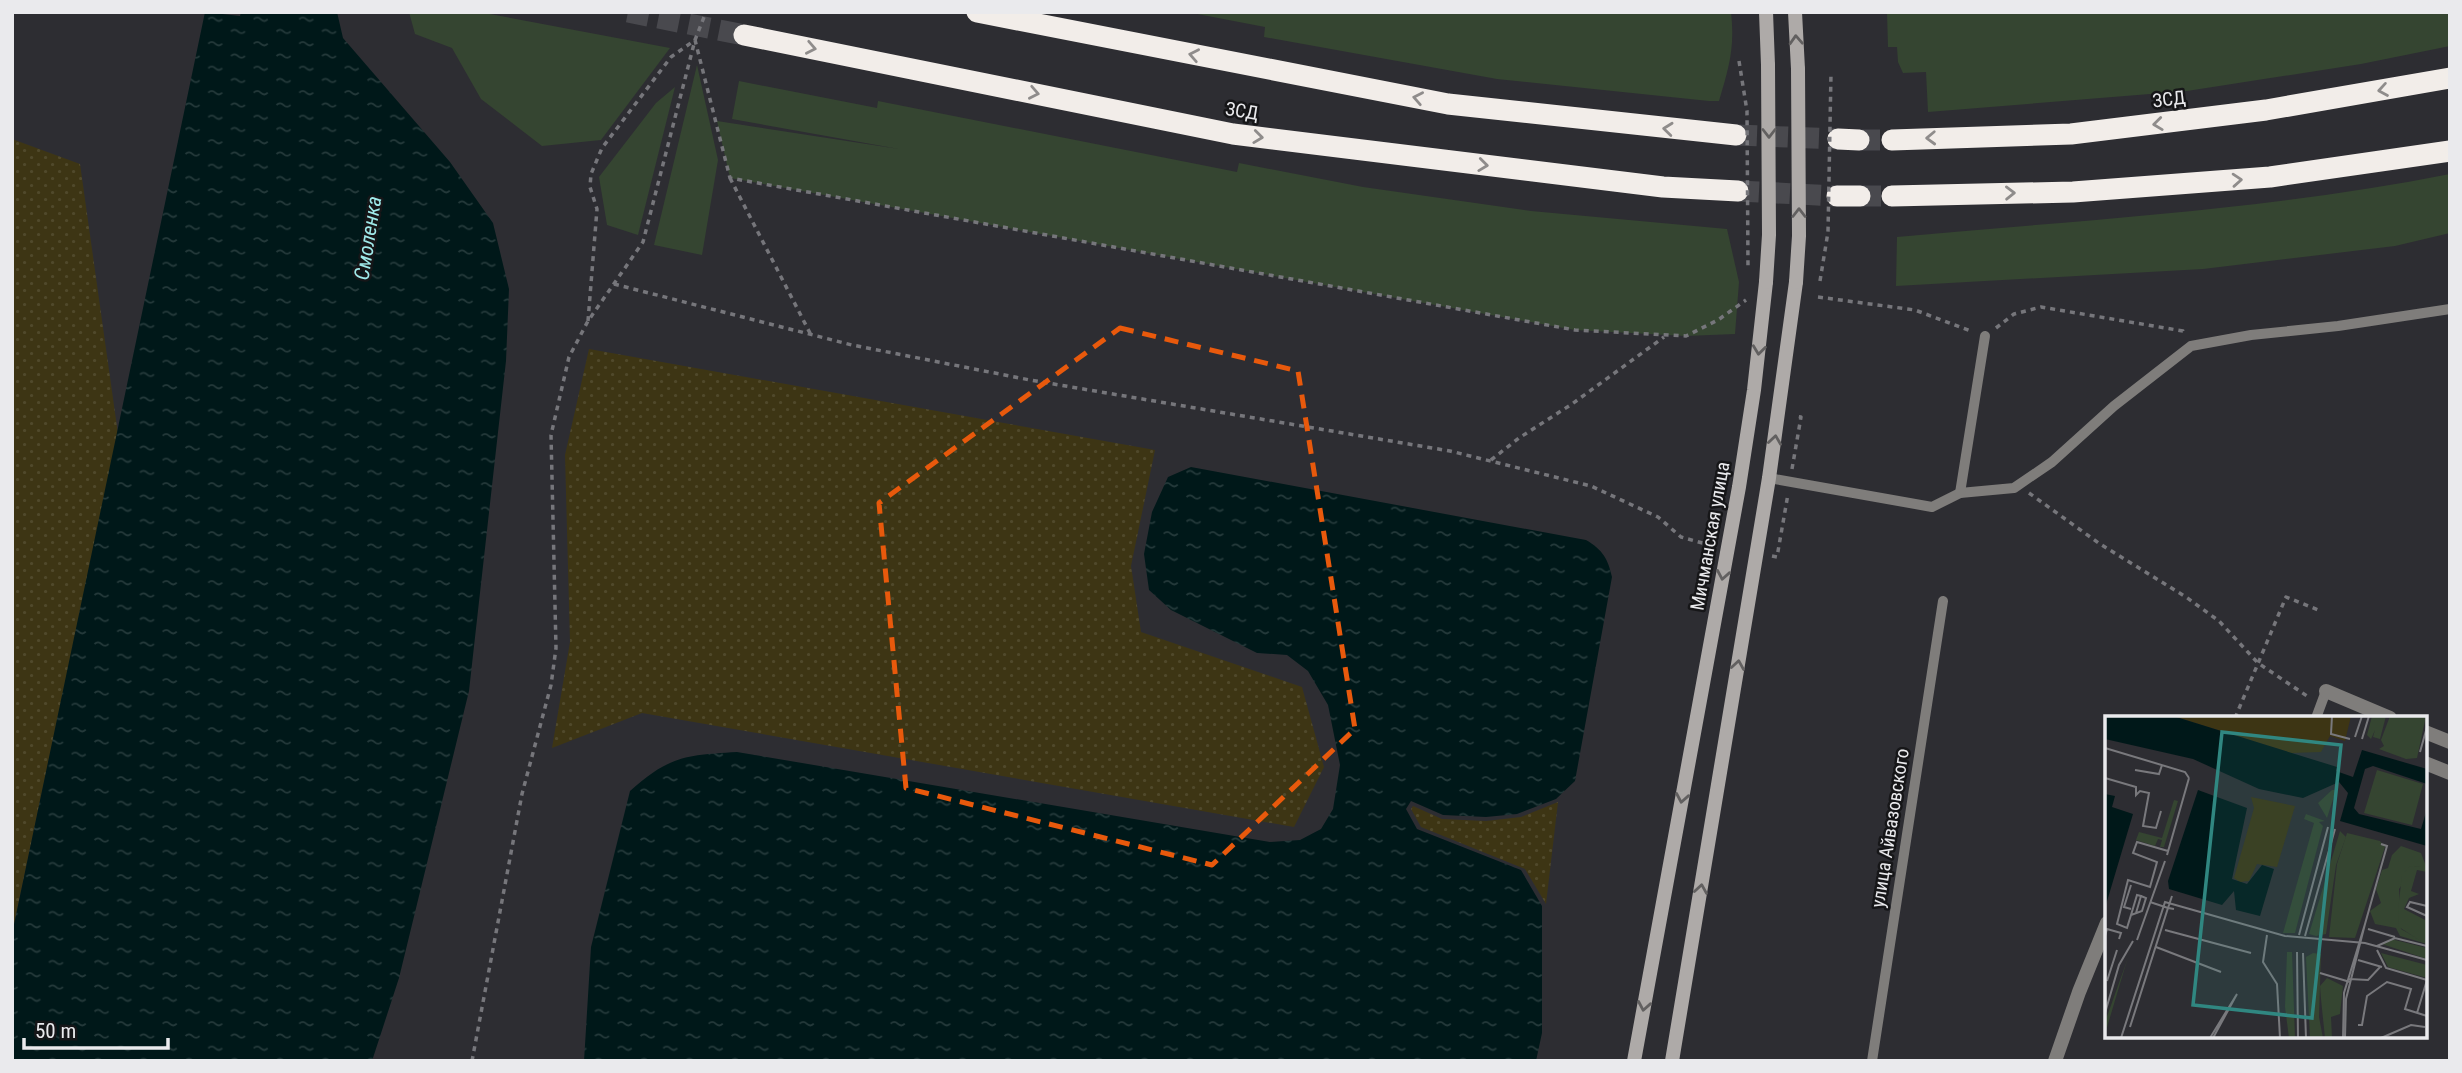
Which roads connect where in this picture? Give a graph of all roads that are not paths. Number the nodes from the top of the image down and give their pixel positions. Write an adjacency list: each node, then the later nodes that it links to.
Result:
1 (977, 12): 6 (highway, one-way to 1)
2 (1766, 12): 28 (main road, Мичманская улица, one-way to 28, bridge)
3 (1795, 12): 17 (main road, one-way to 3, bridge)
4 (744, 35): 11 (highway, ЗСД, one-way to 11)
5 (2450, 78): 9 (highway, ЗСД, one-way to 9)
6 (1736, 135)
7 (1838, 139): 8 (highway)
8 (1859, 140)
9 (1892, 140)
10 (2450, 151): 14 (highway, one-way to 10)
11 (1738, 191)
12 (1836, 196): 13 (highway)
13 (1860, 196)
14 (1892, 196)
15 (2450, 309): 18 (lane)
16 (1985, 336): 18 (lane)
17 (1769, 478): 18 (lane); 29 (main road, one-way to 17)
18 (1959, 493)
19 (1943, 601): 30 (lane, улица Айвазовского)
20 (2323, 698): 21 (lane); 22 (street)
21 (2317, 716)
22 (2383, 716)
23 (2427, 733): 24 (street)
24 (2450, 743)
25 (2427, 764): 26 (street)
26 (2450, 773)
27 (2105, 928): 31 (street)
28 (1634, 1061)
29 (1672, 1061)
30 (1872, 1061)
31 (2055, 1061)

